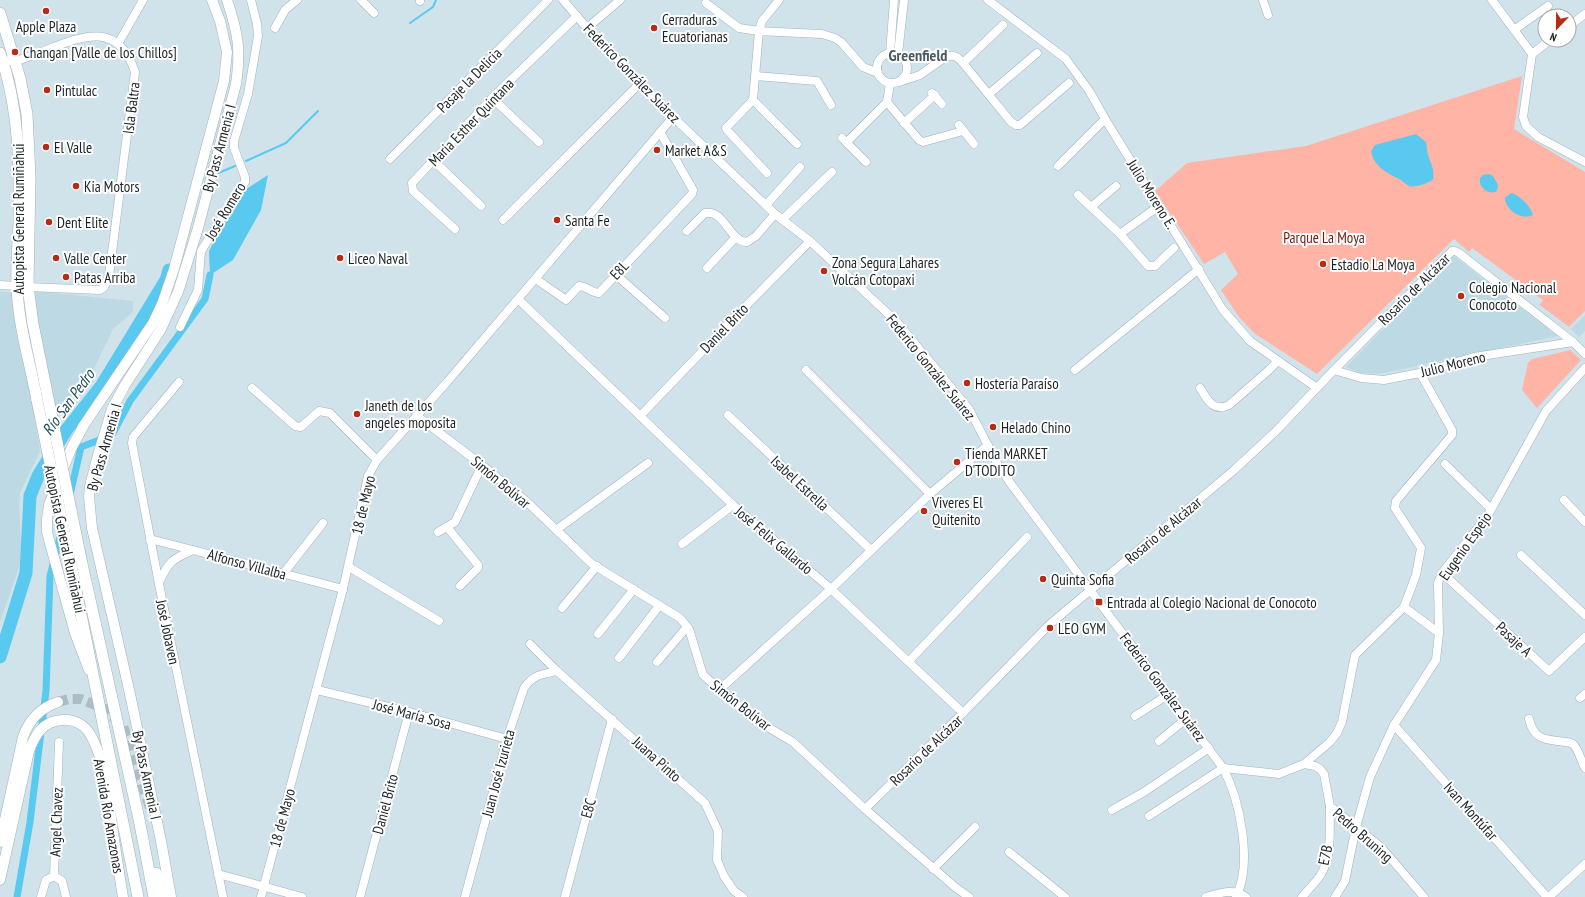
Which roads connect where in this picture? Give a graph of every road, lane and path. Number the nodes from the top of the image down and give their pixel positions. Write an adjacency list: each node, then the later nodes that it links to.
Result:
1 (143, 0): 27 (street)
2 (212, 0): 150 (main road, By Pass Armenia I)
3 (227, 0): 192 (main road, By Pass Armenia I)
4 (251, 0): 88 (street, José Romero)
5 (297, 0): 23 (street)
6 (361, 0): 19 (street)
7 (548, 0): 56 (street, Pasaje la Delicia)
8 (563, 0): 21 (street, Federico González Suárez)
9 (620, 0): 24 (street)
10 (779, 0): 26 (street)
11 (894, 0): 30 (street)
12 (904, 0): 30 (street)
13 (988, 0): 50 (street, Julio Moreno E.)
14 (1263, 0): 20 (street)
15 (1492, 0): 25 (street)
16 (706, 3): 26 (street)
17 (1548, 6): 25 (street)
18 (0, 13): 33 (highway, Autopista General Rumiñahui)
19 (374, 13)
20 (1268, 15)
21 (577, 16): 24 (street, Federico González Suárez); 44 (street, Maria Esther Quintana)
22 (1003, 26): 34 (street)
23 (275, 28)
24 (587, 28): 40 (street, Federico González Suárez)
25 (1514, 30): 31 (street)
26 (759, 31): 36 (street); 37 (street)
27 (118, 44): 33 (street); 85 (street, Isla Baltra)
28 (1540, 48): 31 (street)
29 (1037, 52): 43 (street)
30 (894, 53): 35 (street); 36 (street)
31 (1532, 54): 59 (street)
32 (1, 57): 33 (street); 84 (highway, Autopista General Rumiñahui)
33 (15, 61): 85 (highway, Autopista General Rumiñahui)
34 (963, 63): 38 (street); 43 (street)
35 (905, 72): 38 (street); 39 (street)
36 (878, 73): 42 (street)
37 (756, 76): 45 (street); 48 (street)
38 (914, 78): 39 (street)
39 (899, 82): 42 (street)
40 (640, 83): 49 (street, Federico González Suárez); 71 (street)
41 (1068, 83): 43 (street)
42 (890, 84): 46 (street)
43 (989, 94)
44 (492, 98): 53 (street); 57 (street, Maria Esther Quintana)
45 (753, 100): 54 (street); 63 (street)
46 (887, 102): 51 (street); 58 (street)
47 (942, 104): 51 (street)
48 (831, 105)
49 (673, 117): 52 (street, 18 de Mayo); 66 (street, Federico González Suárez)
50 (1105, 119): 60 (street); 68 (street, Julio Moreno E.)
51 (904, 123): 55 (street)
52 (660, 132): 81 (street, E8L); 82 (street, 18 de Mayo)
53 (539, 142)
54 (797, 144)
55 (974, 144)
56 (390, 159)
57 (433, 160): 67 (street); 73 (street, Maria Esther Quintana)
58 (866, 162)
59 (1585, 162)
60 (1058, 166)
61 (800, 167): 66 (street)
62 (832, 172): 72 (street)
63 (767, 173)
64 (1116, 186): 69 (street)
65 (1078, 194): 69 (street)
66 (766, 205): 70 (street, Federico González Suárez)
67 (481, 206)
68 (1159, 206): 75 (street); 80 (street, Julio Moreno E.)
69 (1091, 207): 75 (street)
70 (775, 214): 72 (street, Federico González Suárez); 76 (street)
71 (503, 220)
72 (782, 220): 77 (street, Federico González Suárez)
73 (455, 229)
74 (687, 231): 76 (street)
75 (1120, 234): 78 (street)
76 (736, 238): 79 (street)
77 (810, 241): 104 (street, Daniel Brito); 105 (street, Federico González Suárez)
78 (1174, 248)
79 (707, 268)
80 (1199, 270): 91 (street, Julio Moreno E.); 94 (street)
81 (615, 274): 82 (street, E8L); 87 (street)
82 (536, 279): 86 (street, 18 de Mayo)
83 (0, 285): 84 (street)
84 (17, 286): 101 (highway, Autopista General Rumiñahui)
85 (28, 286): 101 (highway, Autopista General Rumiñahui)
86 (518, 299): 103 (street, 18 de Mayo); 104 (street, José Felix Gallardo)
87 (664, 318)
88 (180, 327)
89 (1573, 342): 90 (street); 95 (street, Rosario de Alcázar); 96 (street, Julio Moreno)
90 (1585, 354)
91 (1278, 361): 99 (street); 100 (street, Julio Moreno E.)
92 (1585, 368): 113 (street, Eugenio Espejo)
93 (806, 370): 110 (street)
94 (1075, 370)
95 (1334, 370): 96 (street, Julio Moreno); 100 (street, Rosario de Alcázar)
96 (1420, 373): 137 (street)
97 (179, 382): 120 (street, José Jobaven)
98 (252, 388): 106 (street)
99 (1200, 388)
100 (1317, 388): 135 (street, Rosario de Alcázar)
101 (42, 399): 125 (highway, Autopista General Rumiñahui, bridge)
102 (728, 415): 123 (street, Isabel Estrella)
103 (417, 416): 106 (street, 18 de Mayo); 109 (street, Simón Bolívar)
104 (640, 416): 112 (street, José Felix Gallardo)
105 (988, 445): 110 (street); 135 (street, Federico González Suárez)
106 (377, 460): 127 (street, 18 de Mayo)
107 (648, 463): 117 (street)
108 (1445, 464): 113 (street)
109 (482, 465): 116 (street); 117 (street, Simón Bolívar)
110 (930, 494): 123 (street)
111 (1564, 500): 114 (street)
112 (733, 504): 121 (street); 134 (street, José Felix Gallardo)
113 (1491, 509): 128 (street, Eugenio Espejo)
114 (1585, 522)
115 (323, 523): 129 (street)
116 (446, 527): 118 (street); 131 (street)
117 (556, 530): 126 (street, Simón Bolívar)
118 (438, 532)
119 (1027, 537): 147 (street)
120 (150, 539): 122 (street, Alfonso Villalba); 130 (street, José Jobaven)
121 (682, 544)
122 (193, 550): 129 (street, Alfonso Villalba); 130 (street)
123 (872, 550): 134 (street)
124 (1521, 555): 139 (street)
125 (76, 564): 150 (highway, Autopista General Rumiñahui); 173 (highway, Autopista General Rumiñahui)
126 (597, 566): 133 (street, Simón Bolívar); 138 (street)
127 (349, 567): 132 (street, 18 de Mayo); 140 (street)
128 (1442, 573): 142 (street, Eugenio Espejo); 144 (street, Pasaje A)
129 (283, 574): 132 (street, Alfonso Villalba)
130 (159, 584): 180 (street, José Jobaven)
131 (460, 586)
132 (343, 589): 151 (street, 18 de Mayo)
133 (634, 589): 136 (street, Simón Bolívar); 143 (street)
134 (831, 589): 147 (street, José Felix Gallardo); 152 (street)
135 (1091, 590): 153 (street, Federico González Suárez); 156 (street, Rosario de Alcázar)
136 (659, 606): 141 (street, Simón Bolívar); 146 (street)
137 (1404, 606): 142 (street); 166 (street)
138 (562, 608)
139 (1585, 615)
140 (439, 621)
141 (687, 627): 148 (street); 152 (street, Simón Bolívar)
142 (1439, 633): 161 (street, Eugenio Espejo)
143 (598, 634)
144 (1585, 637)
145 (530, 644): 149 (street, Juana Pinto)
146 (619, 658)
147 (909, 661): 156 (street, José Felix Gallardo)
148 (657, 662)
149 (557, 671): 159 (street, Juana Pinto); 162 (street, Juan José Izurieta)
150 (95, 683): 189 (highway, Autopista General Rumiñahui)
151 (317, 690): 155 (street, José María Sosa); 183 (street, 18 de Mayo)
152 (719, 690): 170 (street, Simón Bolívar)
153 (1169, 694): 157 (street); 158 (street, Federico González Suárez)
154 (58, 702): 176 (main road)
155 (409, 712): 162 (street, José María Sosa); 196 (street, Daniel Brito)
156 (963, 713): 170 (street, Rosario de Alcázar)
157 (1135, 716)
158 (1186, 718): 163 (street); 165 (street, Federico González Suárez)
159 (612, 719): 184 (street, Juana Pinto); 198 (street, E8C)
160 (1529, 719): 168 (street)
161 (1394, 725): 175 (street, Eugenio Espejo); 208 (street, Ivan Montúfar)
162 (507, 739): 197 (street, Juan José Izurieta)
163 (1159, 741)
164 (59, 742): 181 (street, Angel Chavez)
165 (1209, 748): 167 (street, Federico González Suárez); 171 (street)
166 (1304, 764): 167 (street); 169 (street, Pedro Bruning)
167 (1223, 768): 172 (street); 185 (street, Federico González Suárez)
168 (1585, 768)
169 (1330, 806): 175 (street, Pedro Bruning); 205 (street, E7B)
170 (865, 809): 179 (street, Simón Bolívar)
171 (1112, 810)
172 (1149, 816)
173 (139, 819): 190 (highway, Autopista General Rumiñahui); 191 (highway)
174 (975, 827): 179 (street)
175 (1356, 827): 206 (street, Eugenio Espejo); 207 (street, Pedro Bruning)
176 (0, 842)
177 (1009, 852): 202 (street)
178 (1585, 864): 208 (street)
179 (933, 869): 201 (street, Simón Bolívar)
180 (218, 874): 183 (street); 193 (street, José Jobaven)
181 (54, 876): 186 (street, Angel Chavez); 187 (street)
182 (0, 880): 188 (main road, Avenida Río Amazonas)
183 (263, 887): 194 (street, 18 de Mayo); 195 (street)
184 (734, 891): 199 (street); 200 (street, Juana Pinto)
185 (1238, 895): 203 (street); 204 (street)
186 (41, 897)
187 (66, 897)
188 (123, 897)
189 (138, 897)
190 (154, 897)
191 (163, 897)
192 (171, 897)
193 (223, 897)
194 (261, 897)
195 (302, 897)
196 (360, 897)
197 (465, 897)
198 (564, 897)
199 (727, 897)
200 (743, 897)
201 (969, 897)
202 (1065, 897)
203 (1206, 897)
204 (1246, 897)
205 (1302, 897)
206 (1335, 897)
207 (1424, 897)
208 (1548, 897)

